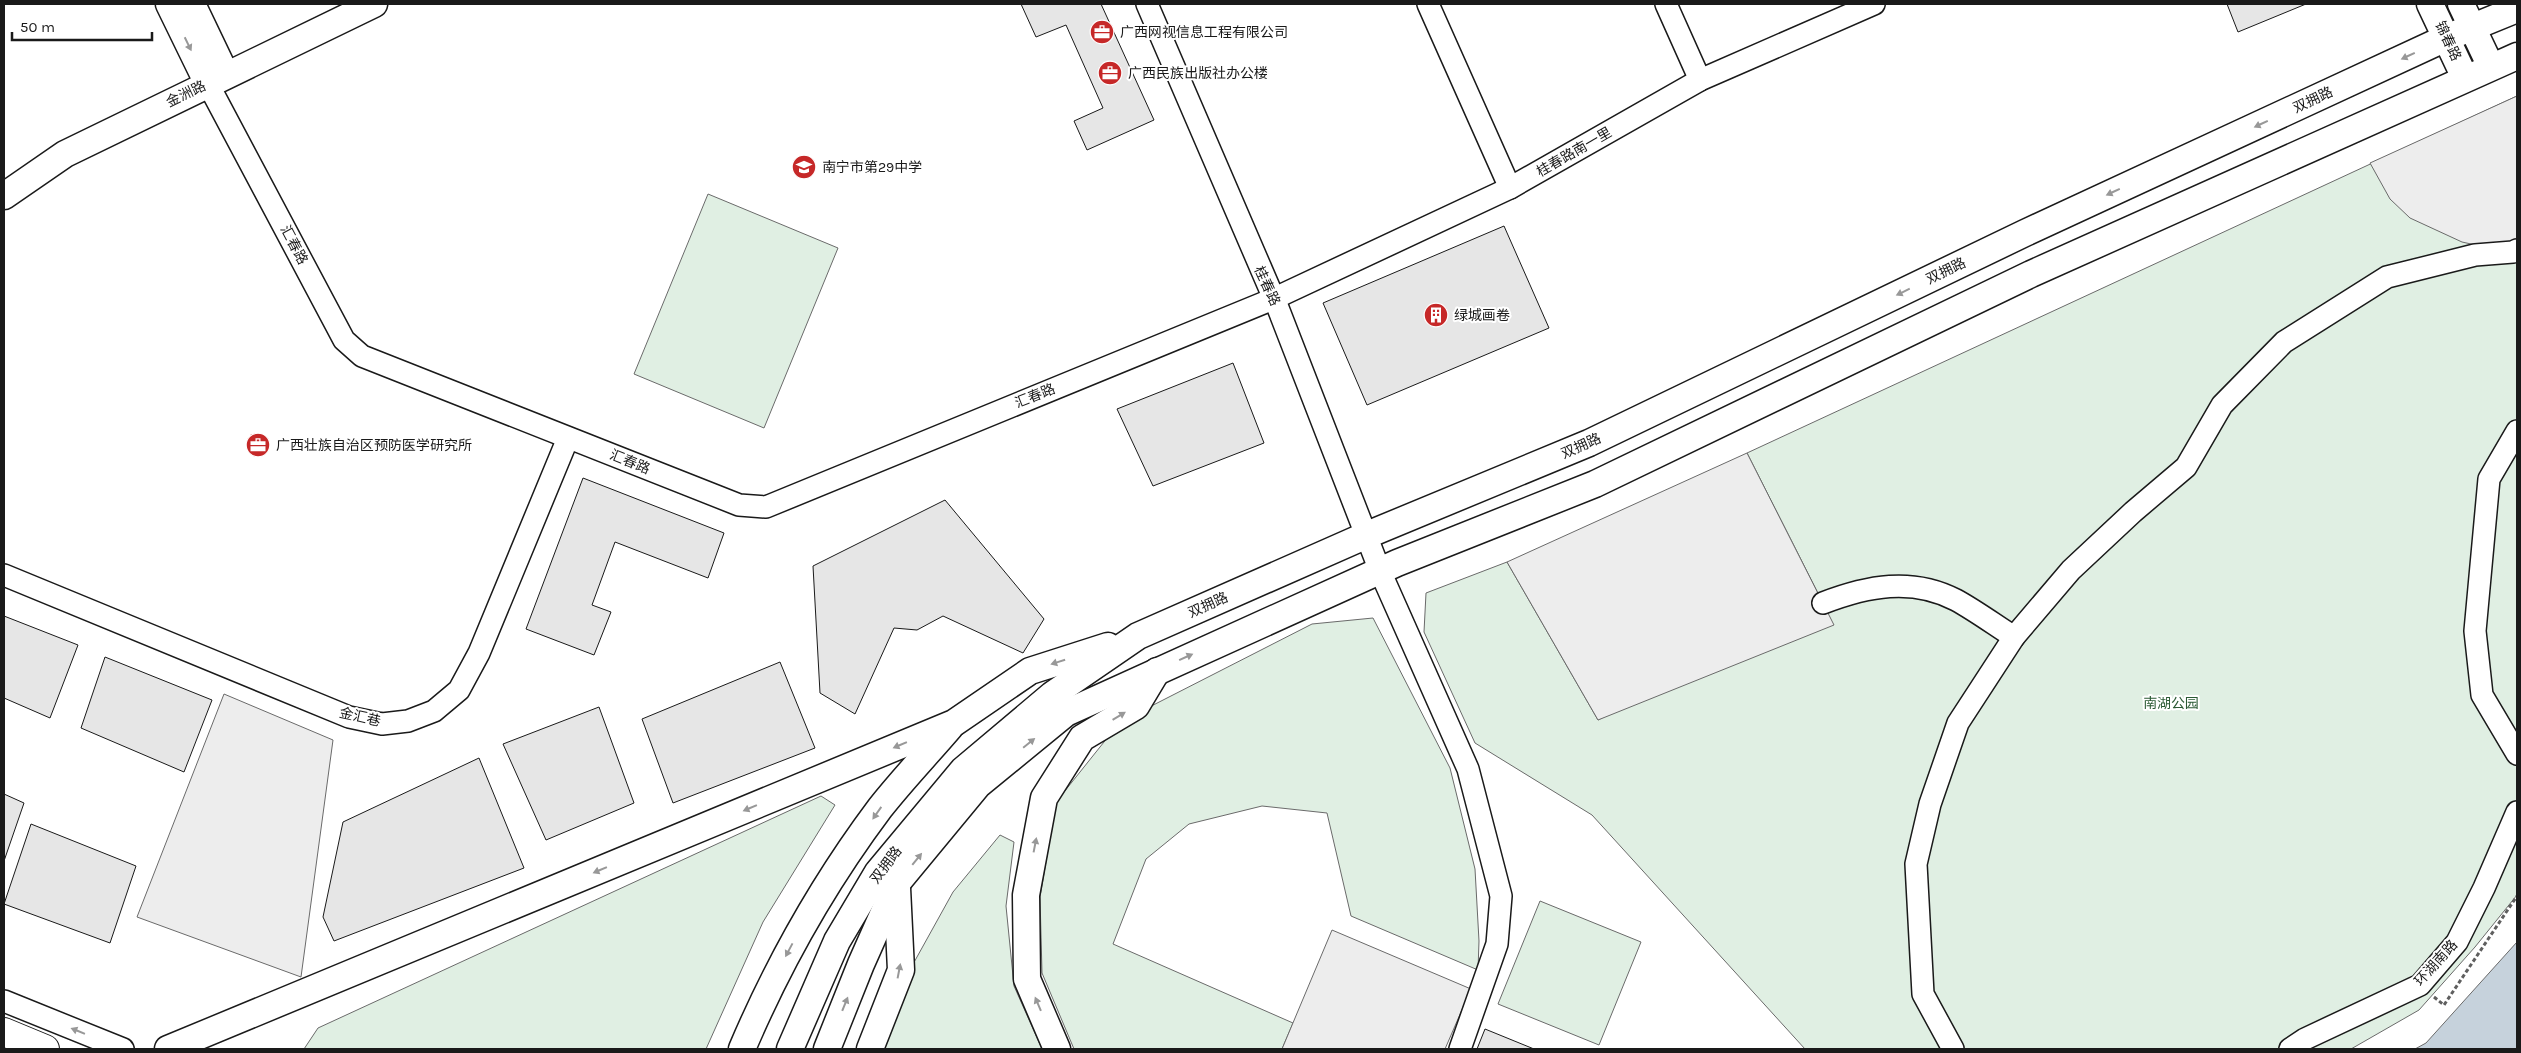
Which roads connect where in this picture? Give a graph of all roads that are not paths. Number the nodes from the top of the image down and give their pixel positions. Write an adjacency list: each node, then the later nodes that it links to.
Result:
1 (169, 4): 16 (main road, 汇春路, one-way to 16)
2 (192, 4): 16 (main road, 汇春路)
3 (374, 4): 16 (main road, 金洲路)
4 (1147, 4): 21 (street, 桂春路)
5 (1428, 4): 18 (street)
6 (1666, 4): 17 (street)
7 (1874, 4): 17 (street, 桂春路南一里)
8 (2430, 4): 12 (main road, 锦春路)
9 (2461, 4): 11 (main road, 锦春路)
10 (2517, 9): 11 (main road, 双拥路)
11 (2472, 28): 12 (main road, 双拥路); 14 (main road, 锦春路)
12 (2446, 38): 15 (main road, 锦春路); 24 (main road, 双拥路, one-way to 24)
13 (2517, 56): 14 (main road, 双拥路)
14 (2491, 67): 15 (main road, 双拥路)
15 (2465, 78): 25 (main road, 双拥路)
16 (217, 79): 19 (main road, 金洲路); 23 (street, 汇春路)
17 (1700, 80): 18 (street, 桂春路南一里)
18 (1510, 188): 21 (street, 桂春路南一里)
19 (4, 196)
20 (2517, 250): 29 (street)
21 (1273, 299): 23 (street, 汇春路); 24 (street, 桂春路)
22 (2517, 431): 32 (street)
23 (568, 438): 26 (street, 金汇巷)
24 (1367, 535): 25 (street, 桂春路); 28 (main road, 双拥路)
25 (1380, 571): 30 (main road, 双拥路, one-way to 25); 45 (street, 桂春路)
26 (4, 575)
27 (1823, 603): 29 (street)
28 (1138, 636): 31 (main road, one-way to 31); 41 (main road, 双拥路)
29 (2014, 637): 46 (street)
30 (1156, 671): 34 (main road, 双拥路, one-way to 30); 44 (main road, one-way to 30)
31 (954, 723): 39 (main road, one-way to 39); 40 (main road, one-way to 40)
32 (2517, 754)
33 (2517, 812): 47 (street, 环湖南路)
34 (897, 883): 42 (main road, 双拥路, one-way to 34); 43 (main road, one-way to 34)
35 (4, 1001): 38 (street, one-way to 35)
36 (4, 1032): 37 (highway)
37 (45, 1049)
38 (123, 1049)
39 (168, 1049)
40 (742, 1049)
41 (790, 1049)
42 (827, 1049)
43 (870, 1049)
44 (1057, 1049)
45 (1460, 1049)
46 (1953, 1049)
47 (2290, 1049)

